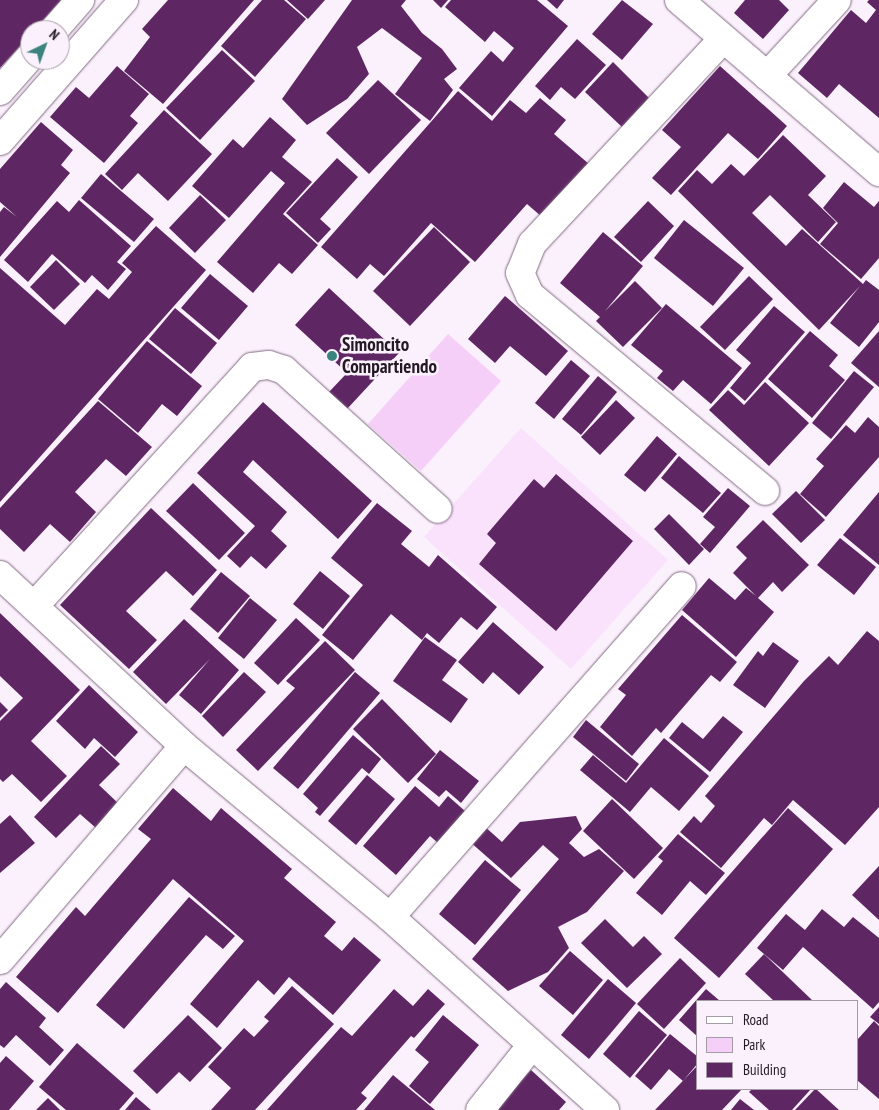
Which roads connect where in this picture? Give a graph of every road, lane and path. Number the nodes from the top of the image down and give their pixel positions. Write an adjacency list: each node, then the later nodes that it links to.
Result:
1 (80, 0): 5 (street)
2 (124, 0): 10 (street)
3 (679, 0): 6 (street)
4 (837, 0): 8 (street)
5 (63, 20)
6 (723, 40): 8 (street); 12 (street)
7 (20, 68): 9 (street)
8 (767, 76): 11 (street)
9 (0, 91)
10 (0, 141)
11 (879, 172)
12 (765, 491)
13 (438, 509): 16 (street)
14 (0, 575): 16 (street)
15 (682, 586): 18 (street)
16 (35, 605): 17 (street)
17 (184, 746): 18 (street); 19 (street)
18 (390, 917): 20 (street)
19 (0, 960)
20 (531, 1046): 21 (street); 22 (street)
21 (480, 1110)
22 (605, 1110)

